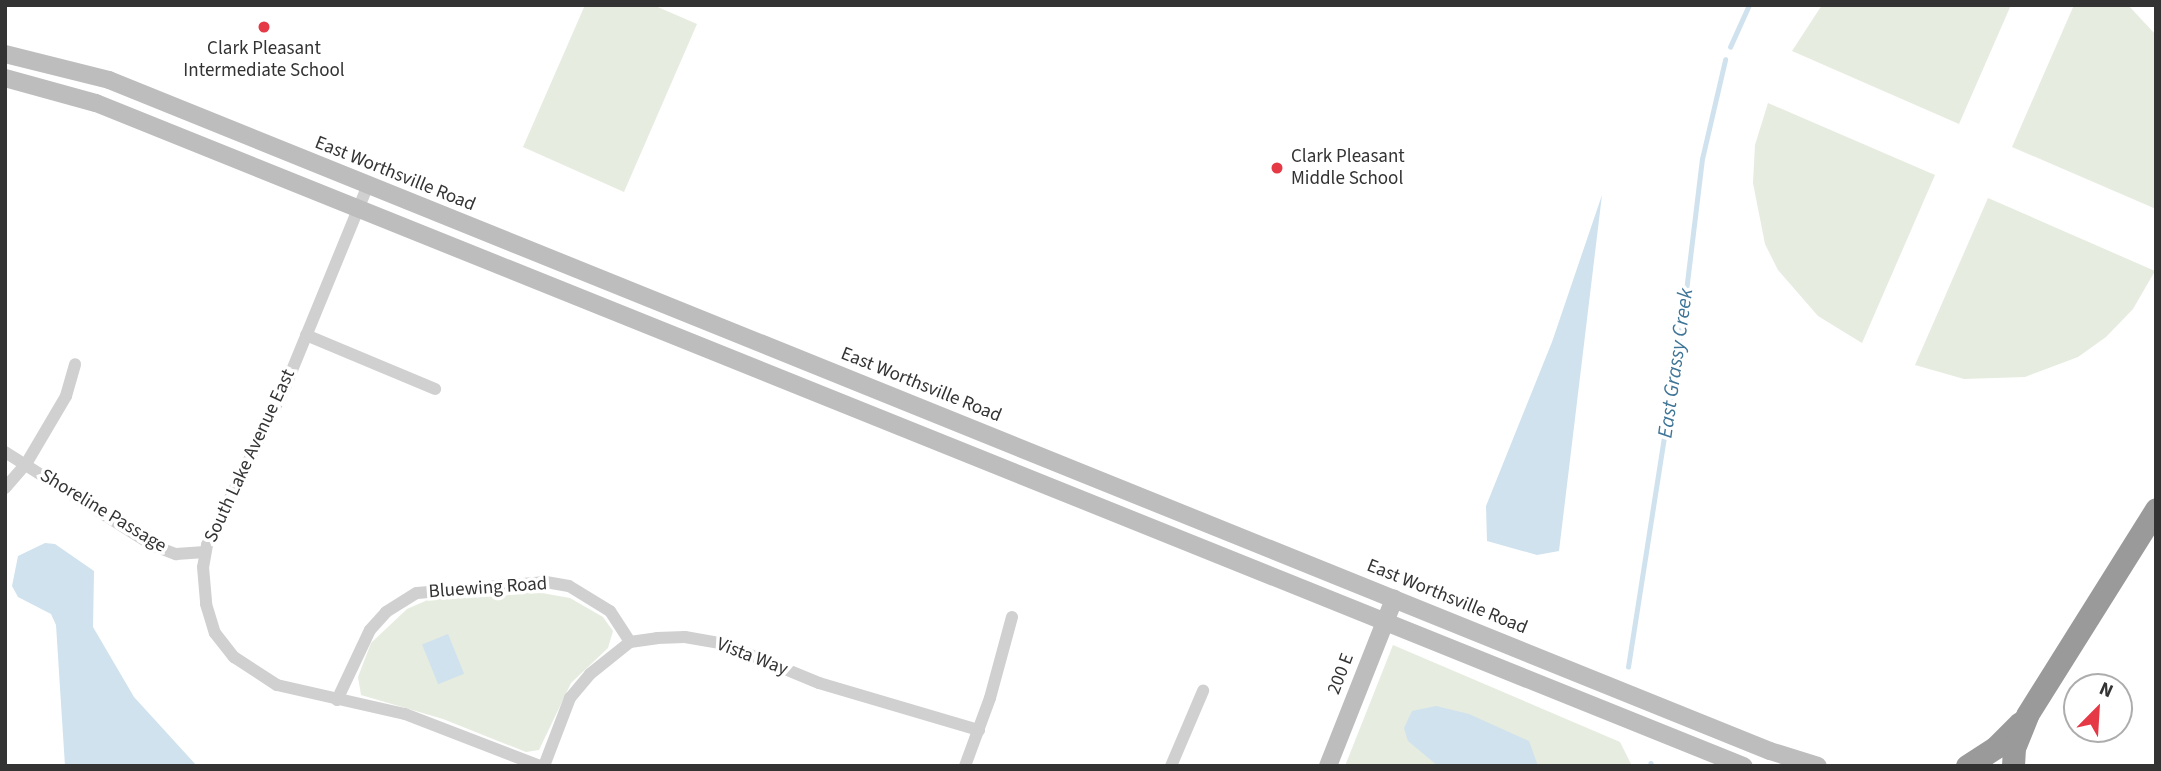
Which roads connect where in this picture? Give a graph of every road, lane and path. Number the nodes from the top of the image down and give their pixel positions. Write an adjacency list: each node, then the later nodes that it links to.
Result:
1 (5, 54): 3 (main road, East Worthsville Road)
2 (5, 78): 4 (main road)
3 (368, 185): 4 (street, South Lake Avenue East); 13 (main road, East Worthsville Road)
4 (358, 211): 5 (street, South Lake Avenue East); 15 (main road)
5 (306, 335): 7 (street); 12 (street, South Lake Avenue East)
6 (75, 364): 9 (street)
7 (435, 389)
8 (5, 452): 9 (street, Shoreline Passage)
9 (26, 464): 10 (street); 12 (street, Shoreline Passage)
10 (5, 488)
11 (2156, 509): 19 (highway)
12 (205, 552): 18 (street, South Lake Avenue East)
13 (1394, 599): 15 (main road, 200 E); 26 (main road, East Worthsville Road)
14 (1012, 617): 20 (street)
15 (1383, 624): 24 (main road, 200 E); 25 (main road)
16 (631, 642): 18 (street, Bluewing Road); 20 (street, Vista Way); 21 (street)
17 (1203, 691): 23 (street)
18 (337, 700): 21 (street, South Lake Avenue East)
19 (2027, 715): 27 (highway); 28 (highway)
20 (979, 730): 22 (street)
21 (542, 766)
22 (965, 766)
23 (1171, 766)
24 (1328, 766)
25 (1744, 766)
26 (1818, 766)
27 (1966, 766)
28 (2013, 766)

